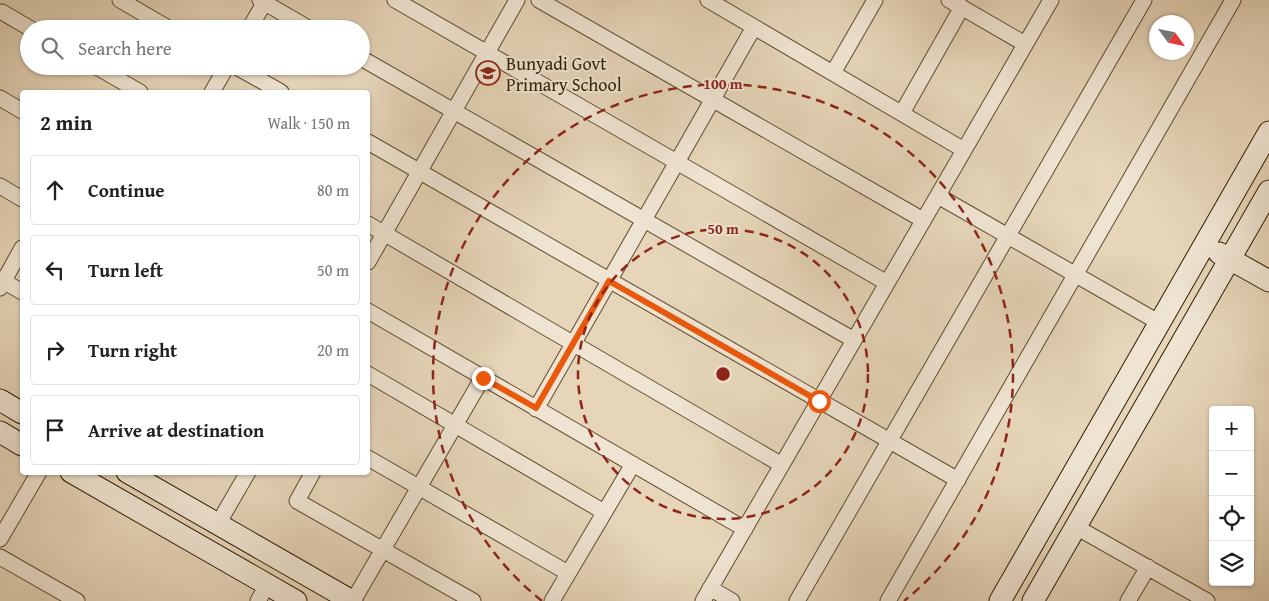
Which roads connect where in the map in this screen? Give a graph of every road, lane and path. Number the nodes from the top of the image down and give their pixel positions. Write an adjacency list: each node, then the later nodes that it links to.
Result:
1 (120, 0): 13 (street)
2 (395, 0): 19 (street)
3 (517, 0): 19 (street)
4 (539, 0): 29 (street)
5 (708, 0): 17 (street)
6 (1051, 0): 18 (street)
7 (1144, 0): 46 (street)
8 (1233, 0): 51 (street)
9 (263, 1): 14 (street); 15 (street)
10 (868, 2): 21 (street)
11 (956, 4): 18 (street); 32 (street)
12 (3, 9): 16 (street)
13 (154, 20)
14 (254, 20)
15 (295, 20)
16 (20, 21)
17 (754, 27): 21 (street); 29 (street)
18 (1025, 44): 35 (street)
19 (487, 53): 31 (street); 36 (street)
20 (370, 63): 31 (street)
21 (833, 73): 32 (street)
22 (111, 75): 25 (street)
23 (222, 75): 26 (street)
24 (252, 75): 27 (street)
25 (137, 90)
26 (213, 90)
27 (278, 90)
28 (0, 98): 30 (street)
29 (712, 100): 36 (street); 43 (street)
30 (20, 110)
31 (454, 111): 37 (street); 42 (street)
32 (902, 113): 35 (street)
33 (1269, 132): 47 (street)
34 (370, 143): 37 (street)
35 (964, 150): 40 (street)
36 (677, 162): 42 (street); 55 (street)
37 (419, 172): 45 (street); 52 (street)
38 (0, 186): 41 (street)
39 (1269, 191): 50 (street)
40 (938, 196): 43 (street); 46 (street)
41 (20, 199)
42 (644, 220): 52 (street); 59 (street)
43 (923, 220): 55 (street)
44 (370, 225): 45 (street)
45 (384, 234): 49 (street); 60 (street)
46 (1008, 236): 51 (street); 69 (street)
47 (1204, 245): 50 (street); 58 (street)
48 (20, 251): 54 (street)
49 (370, 258)
50 (1230, 259): 53 (street); 83 (street)
51 (1076, 274): 58 (street); 79 (street)
52 (609, 281): 60 (street); 64 (street)
53 (1269, 281)
54 (1, 282): 56 (street)
55 (887, 283): 59 (street)
56 (20, 291)
57 (370, 312): 62 (street)
58 (1160, 323): 100 (street)
59 (854, 340): 64 (street)
60 (573, 344): 65 (street); 73 (street)
61 (370, 376): 67 (street)
62 (483, 378): 65 (street); 67 (street)
63 (0, 400): 66 (street)
64 (819, 401): 69 (street); 73 (street)
65 (536, 408): 72 (street)
66 (20, 412)
67 (455, 426): 80 (street); 81 (street)
68 (0, 432): 70 (street)
69 (889, 441): 79 (street); 98 (street)
70 (20, 444)
71 (370, 459): 80 (street)
72 (633, 464): 81 (street); 84 (street)
73 (782, 466): 84 (street)
74 (37, 475): 85 (street)
75 (76, 475): 90 (street)
76 (132, 475): 82 (street)
77 (246, 475): 82 (street)
78 (311, 475): 86 (street)
79 (958, 480): 99 (street)
80 (419, 488): 86 (street); 89 (street)
81 (604, 512): 89 (street)
82 (218, 524): 94 (street)
83 (1076, 527): 88 (street); 101 (street)
84 (745, 529): 91 (street)
85 (0, 539)
86 (383, 550): 94 (street); 95 (street)
87 (0, 557): 92 (street)
88 (1148, 567): 102 (street); 103 (street)
89 (568, 574): 96 (street)
90 (262, 593): 93 (street)
91 (707, 595): 97 (street)
92 (77, 601)
93 (296, 601)
94 (353, 601)
95 (473, 601)
96 (552, 601)
97 (732, 601)
98 (797, 601)
99 (888, 601)
100 (1000, 601)
101 (1033, 601)
102 (1128, 601)
103 (1208, 601)

